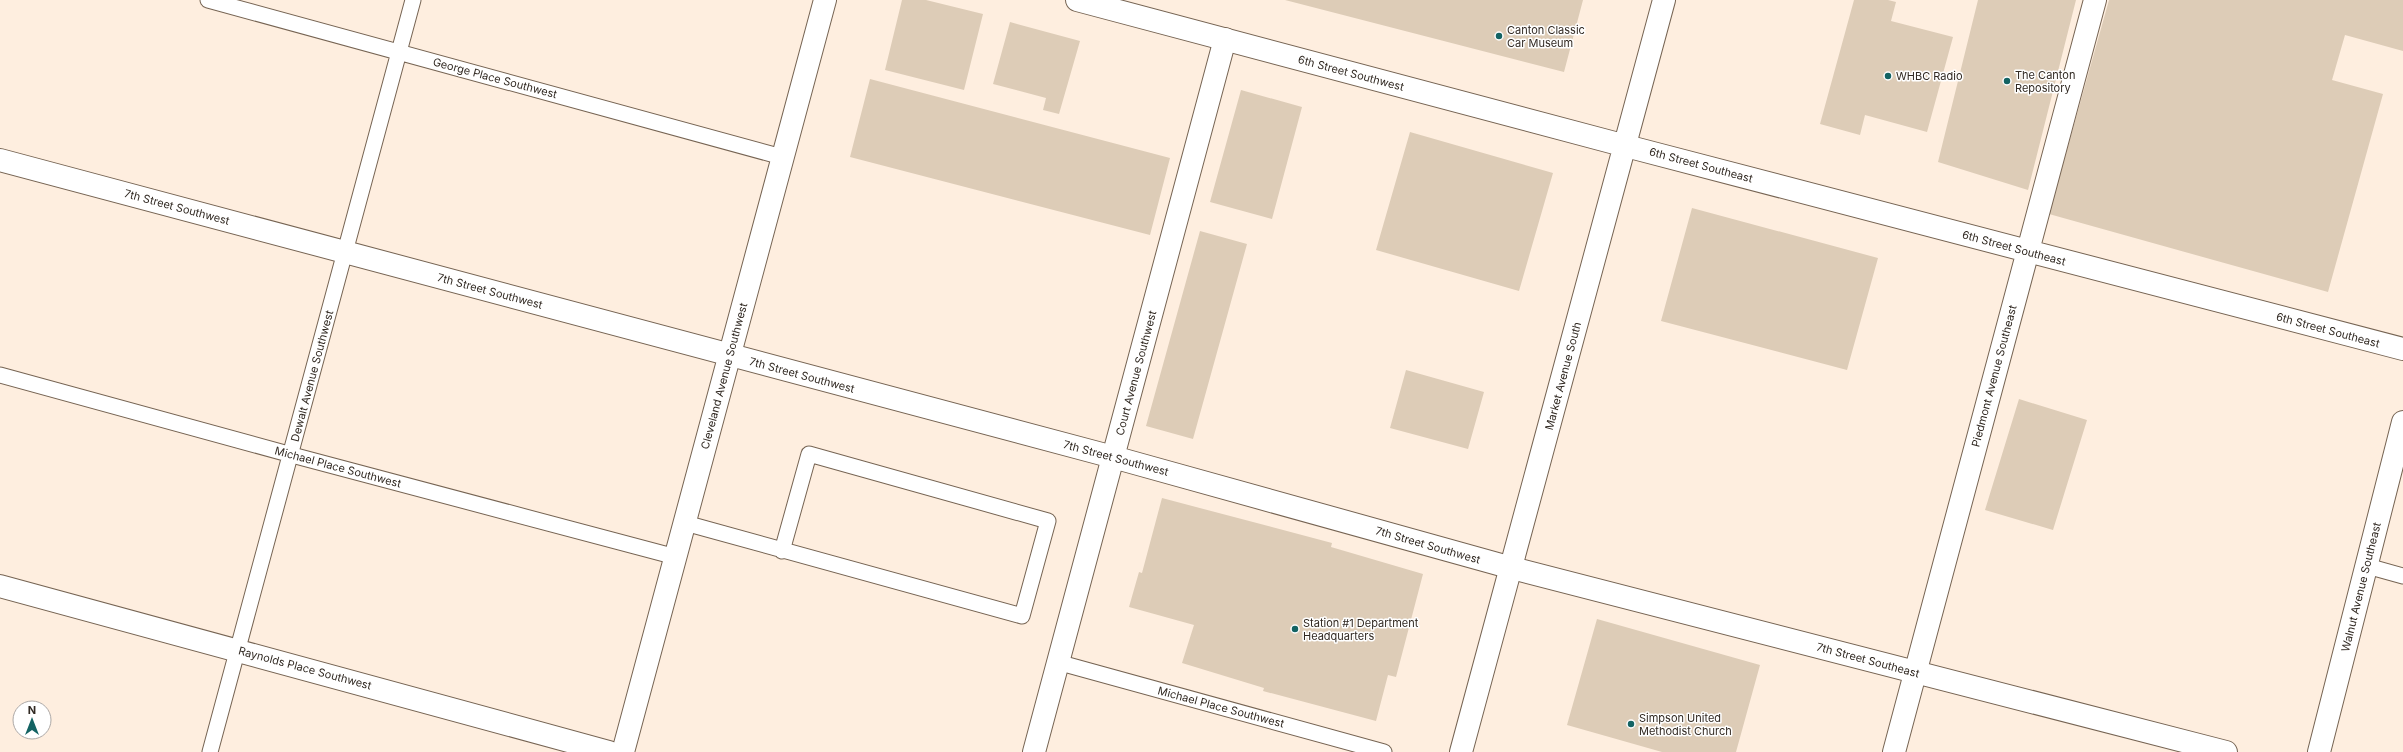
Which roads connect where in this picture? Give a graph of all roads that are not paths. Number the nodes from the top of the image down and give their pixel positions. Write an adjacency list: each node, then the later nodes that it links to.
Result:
1 (208, 0): 8 (lane, George Place Southwest)
2 (413, 0): 8 (lane, Dewalt Avenue Southwest)
3 (825, 0): 10 (street, Cleveland Avenue Southwest)
4 (1077, 0): 7 (street, 6th Street Southwest)
5 (1664, 0): 9 (street, Market Avenue South)
6 (2095, 0): 13 (street, Piedmont Avenue Southeast)
7 (1225, 40): 9 (street, 6th Street Southwest); 19 (street, Court Avenue Southwest)
8 (399, 53): 10 (lane, George Place Southwest); 12 (lane, Dewalt Avenue Southwest)
9 (1626, 146): 13 (street, 6th Street Southeast); 24 (street, Market Avenue South)
10 (782, 157): 15 (street, Cleveland Avenue Southwest)
11 (0, 160): 12 (street, 7th Street Southwest)
12 (345, 252): 15 (street, 7th Street Southwest); 18 (lane, Dewalt Avenue Southwest)
13 (2027, 252): 14 (street, 6th Street Southeast); 29 (street, Piedmont Avenue Southeast)
14 (2403, 349)
15 (730, 356): 19 (street, 7th Street Southwest); 20 (street, Cleveland Avenue Southwest)
16 (0, 375): 18 (lane, Michael Place Southwest)
17 (2403, 422): 23 (street, Walnut Avenue Southeast)
18 (292, 456): 22 (lane, Michael Place Southwest); 27 (lane, Dewalt Avenue Southwest)
19 (1113, 457): 24 (street, 7th Street Southwest); 28 (street, Court Avenue Southwest)
20 (685, 523): 21 (lane); 22 (street, Cleveland Avenue Southwest)
21 (782, 551): 21 (lane)
22 (676, 557): 32 (street, Cleveland Avenue Southwest)
23 (2367, 566): 25 (lane); 38 (street, Walnut Avenue Southeast)
24 (1512, 568): 29 (street, 7th Street Southeast); 35 (street, Market Avenue South)
25 (2403, 576)
26 (0, 586): 27 (street, Raynolds Place Southwest)
27 (238, 650): 30 (lane, Dewalt Avenue Southwest); 31 (street, Raynolds Place Southwest)
28 (1057, 662): 33 (street, Court Avenue Southwest); 34 (lane, Michael Place Southwest)
29 (1915, 673): 36 (street, Piedmont Avenue Southeast); 37 (street, 7th Street Southeast)
30 (210, 752)
31 (609, 752)
32 (623, 752)
33 (1034, 752)
34 (1384, 752)
35 (1461, 752)
36 (1894, 752)
37 (2226, 752)
38 (2319, 752)

